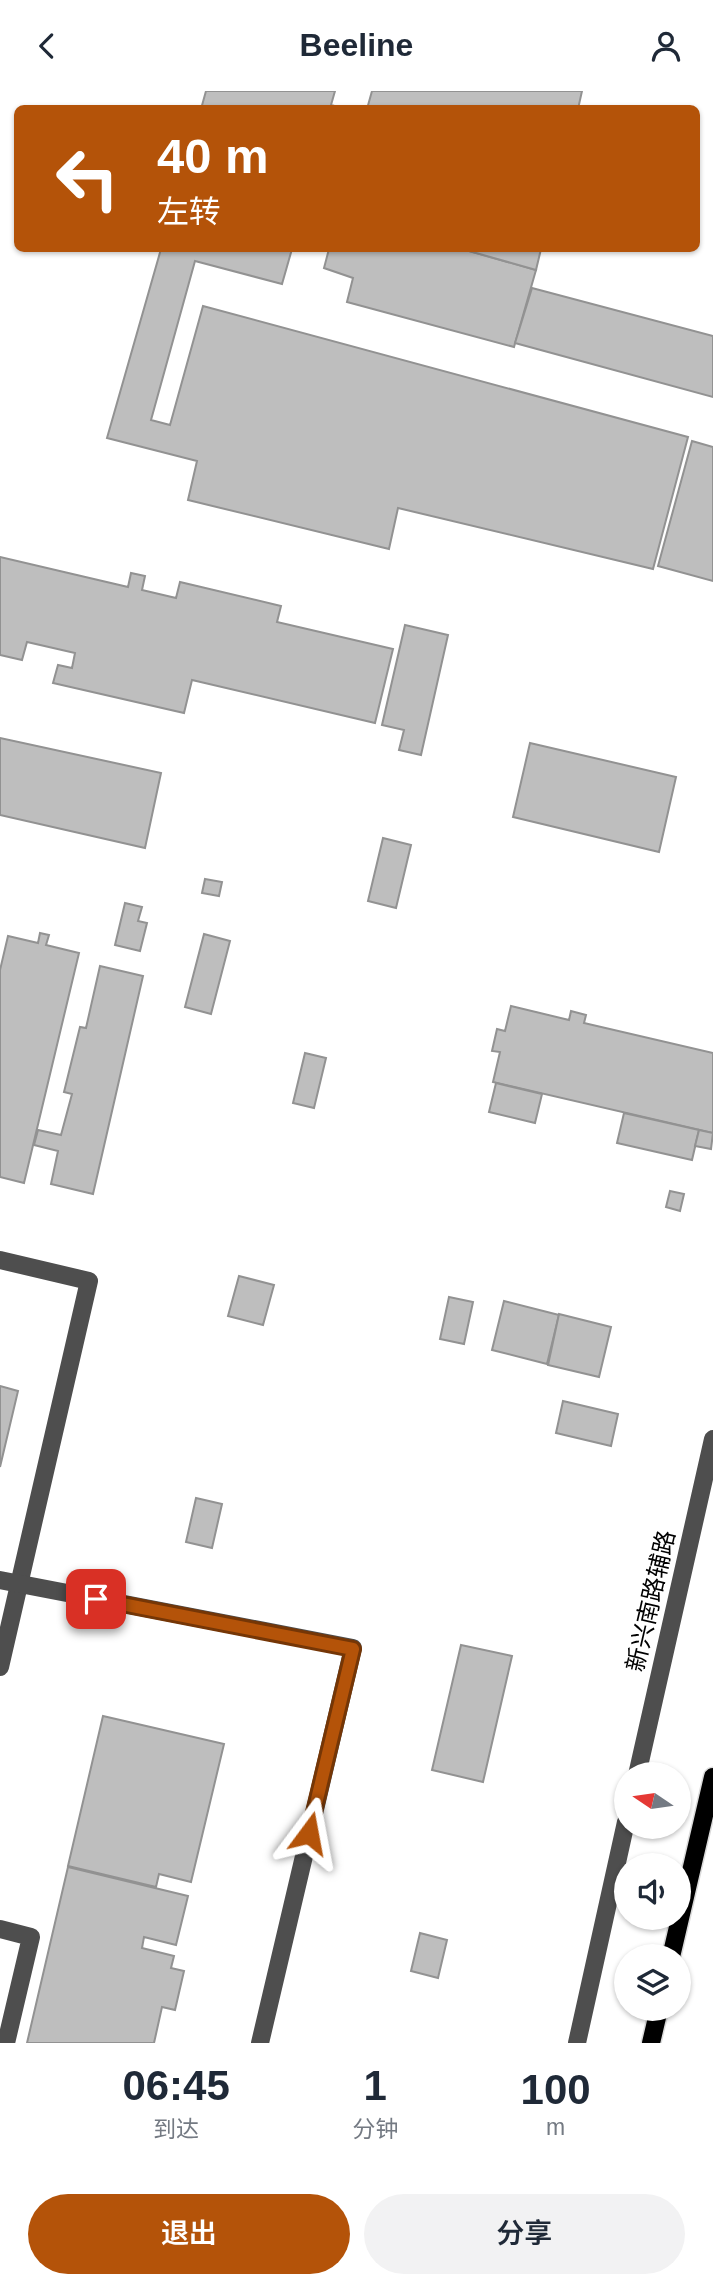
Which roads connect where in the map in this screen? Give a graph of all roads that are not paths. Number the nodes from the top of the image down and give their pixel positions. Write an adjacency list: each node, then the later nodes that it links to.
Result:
1 (0, 1260): 4 (street)
2 (713, 1439): 6 (street, 新兴南路辅路)
3 (0, 1580): 4 (street)
4 (19, 1584): 5 (street); 13 (street)
5 (0, 1667)
6 (640, 1762)
7 (713, 1777): 10 (main road)
8 (622, 1839): 14 (street)
9 (0, 1930): 12 (street)
10 (674, 1944)
11 (656, 2021): 15 (main road)
12 (6, 2043)
13 (260, 2043)
14 (577, 2043)
15 (651, 2043)

